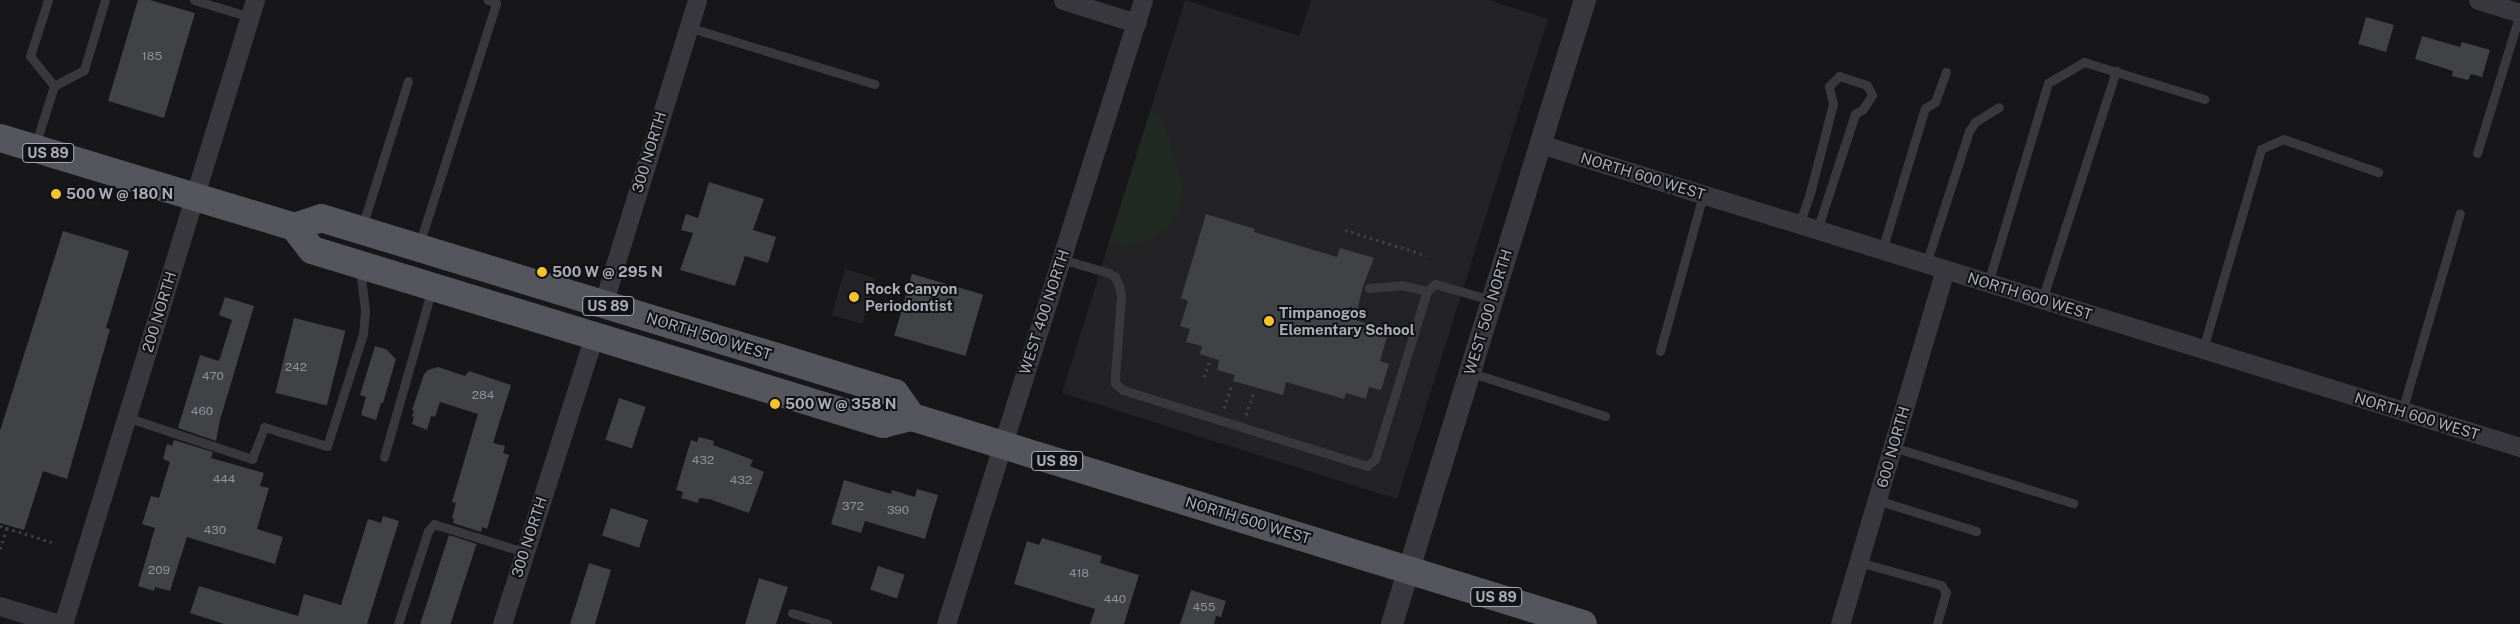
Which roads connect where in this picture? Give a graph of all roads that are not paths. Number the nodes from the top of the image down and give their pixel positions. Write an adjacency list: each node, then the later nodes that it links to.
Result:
1 (48, 0): 18 (lane)
2 (105, 0): 18 (lane)
3 (194, 0): 10 (lane)
4 (488, 0): 33 (lane)
5 (697, 0): 13 (street, 300 NORTH)
6 (1062, 0): 12 (street)
7 (1143, 0): 12 (street, WEST 400 NORTH)
8 (1585, 0): 22 (street, WEST 500 NORTH)
9 (2478, 0): 11 (street)
10 (252, 8): 27 (street, 200 NORTH)
11 (2520, 13): 24 (lane)
12 (1136, 23): 35 (street, WEST 400 NORTH)
13 (688, 27): 17 (lane); 45 (street, 300 NORTH)
14 (2116, 71): 19 (lane); 39 (lane); 44 (lane)
15 (1946, 72): 34 (lane)
16 (408, 82): 31 (lane)
17 (875, 84)
18 (54, 86): 23 (lane)
19 (2204, 99)
20 (1999, 107): 37 (lane)
21 (0, 138): 23 (main road, US 89)
22 (1540, 144): 26 (street, NORTH 600 WEST); 43 (street, WEST 500 NORTH)
23 (34, 149): 27 (main road, US 89)
24 (2476, 153)
25 (2378, 172): 47 (lane)
26 (1703, 195): 29 (street, NORTH 600 WEST); 48 (lane)
27 (194, 197): 30 (main road, US 89); 52 (street, 200 NORTH)
28 (2460, 213): 50 (lane)
29 (1799, 225): 32 (street, NORTH 600 WEST); 32 (lane)
30 (294, 227): 31 (main road, NORTH 500 WEST / US 89); 36 (main road, US 89)
31 (361, 230): 33 (main road, NORTH 500 WEST / US 89)
32 (1817, 230): 34 (street, NORTH 600 WEST)
33 (418, 248): 45 (main road, NORTH 500 WEST / US 89)
34 (1882, 250): 37 (street, NORTH 600 WEST)
35 (1061, 259): 42 (lane); 54 (street, WEST 400 NORTH)
36 (359, 264): 40 (main road, US 89); 52 (lane)
37 (1926, 264): 38 (street, NORTH 600 WEST)
38 (1945, 270): 39 (street, NORTH 600 WEST); 55 (street, 600 NORTH)
39 (1988, 284): 44 (street, NORTH 600 WEST)
40 (433, 287): 46 (main road, US 89); 57 (lane)
41 (1369, 288): 42 (lane)
42 (1427, 291): 43 (lane)
43 (1492, 300): 49 (street, WEST 500 NORTH)
44 (2042, 300): 47 (street, NORTH 600 WEST)
45 (603, 304): 53 (main road, NORTH 500 WEST / US 89)
46 (594, 336): 53 (main road, US 89); 61 (street, 300 NORTH)
47 (2203, 350): 50 (street, NORTH 600 WEST)
48 (1660, 351)
49 (1469, 372): 51 (lane); 63 (street, WEST 500 NORTH)
50 (2402, 411): 56 (street, NORTH 600 WEST)
51 (1605, 416)
52 (126, 417): 67 (street, 200 NORTH)
53 (912, 417): 54 (main road, NORTH 500 WEST / US 89)
54 (1002, 444): 63 (main road, NORTH 500 WEST / US 89); 71 (street, WEST 400 NORTH)
55 (1893, 447): 58 (street, 600 NORTH); 59 (lane)
56 (2520, 447)
57 (384, 457)
58 (1877, 500): 60 (lane); 62 (street, 600 NORTH)
59 (2073, 503)
60 (1976, 531)
61 (524, 552): 68 (lane); 69 (street, 300 NORTH)
62 (1859, 562): 74 (street, 600 NORTH); 75 (lane)
63 (1409, 569): 72 (street, WEST 500 NORTH); 73 (main road, NORTH 500 WEST / US 89)
64 (0, 606): 66 (street)
65 (792, 613): 70 (lane)
66 (59, 624)
67 (63, 624)
68 (398, 624)
69 (502, 624)
70 (827, 624)
71 (946, 624)
72 (1392, 624)
73 (1584, 624)
74 (1840, 624)
75 (1937, 624)

